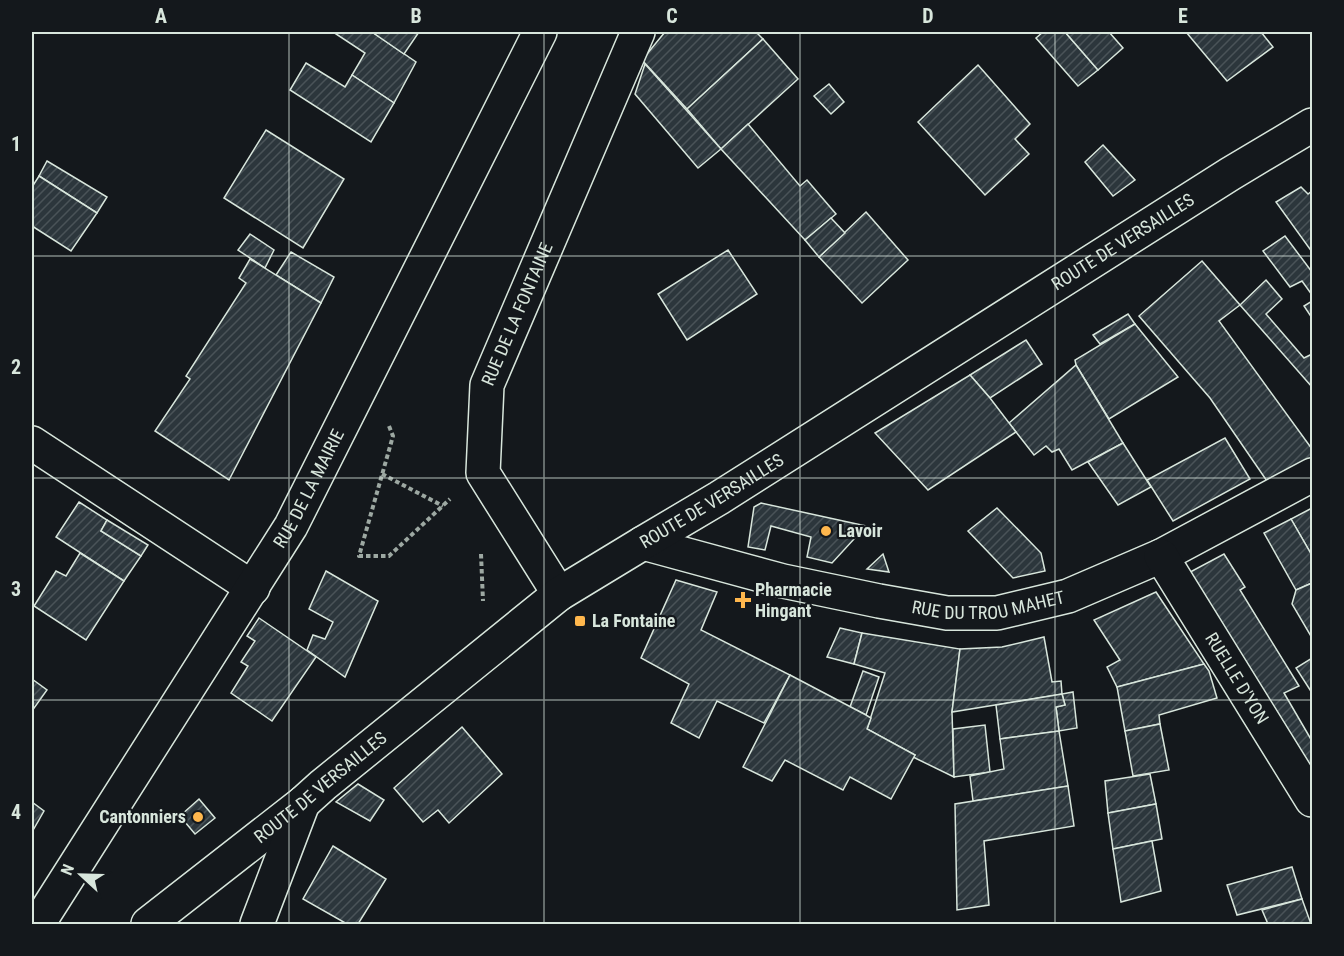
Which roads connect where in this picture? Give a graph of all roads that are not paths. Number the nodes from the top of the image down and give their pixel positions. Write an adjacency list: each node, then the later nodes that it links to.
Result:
1 (540, 32): 8 (main road, RUE DE LA MAIRIE)
2 (638, 32): 9 (main road, RUE DE LA FONTAINE)
3 (1312, 125): 6 (main road, ROUTE DE VERSAILLES)
4 (32, 443): 8 (main road)
5 (1312, 475): 7 (main road, RUE DU TROU MAHET)
6 (643, 543): 7 (main road, RUE DU TROU MAHET); 9 (main road, ROUTE DE VERSAILLES)
7 (1161, 556): 10 (main road, RUELLE D'YON)
8 (252, 588): 12 (main road, RUE DE LA MAIRIE)
9 (560, 594): 11 (main road, ROUTE DE VERSAILLES)
10 (1312, 800)
11 (303, 803): 13 (main road, ROUTE DE VERSAILLES); 14 (main road)
12 (38, 924)
13 (148, 924)
14 (257, 924)

